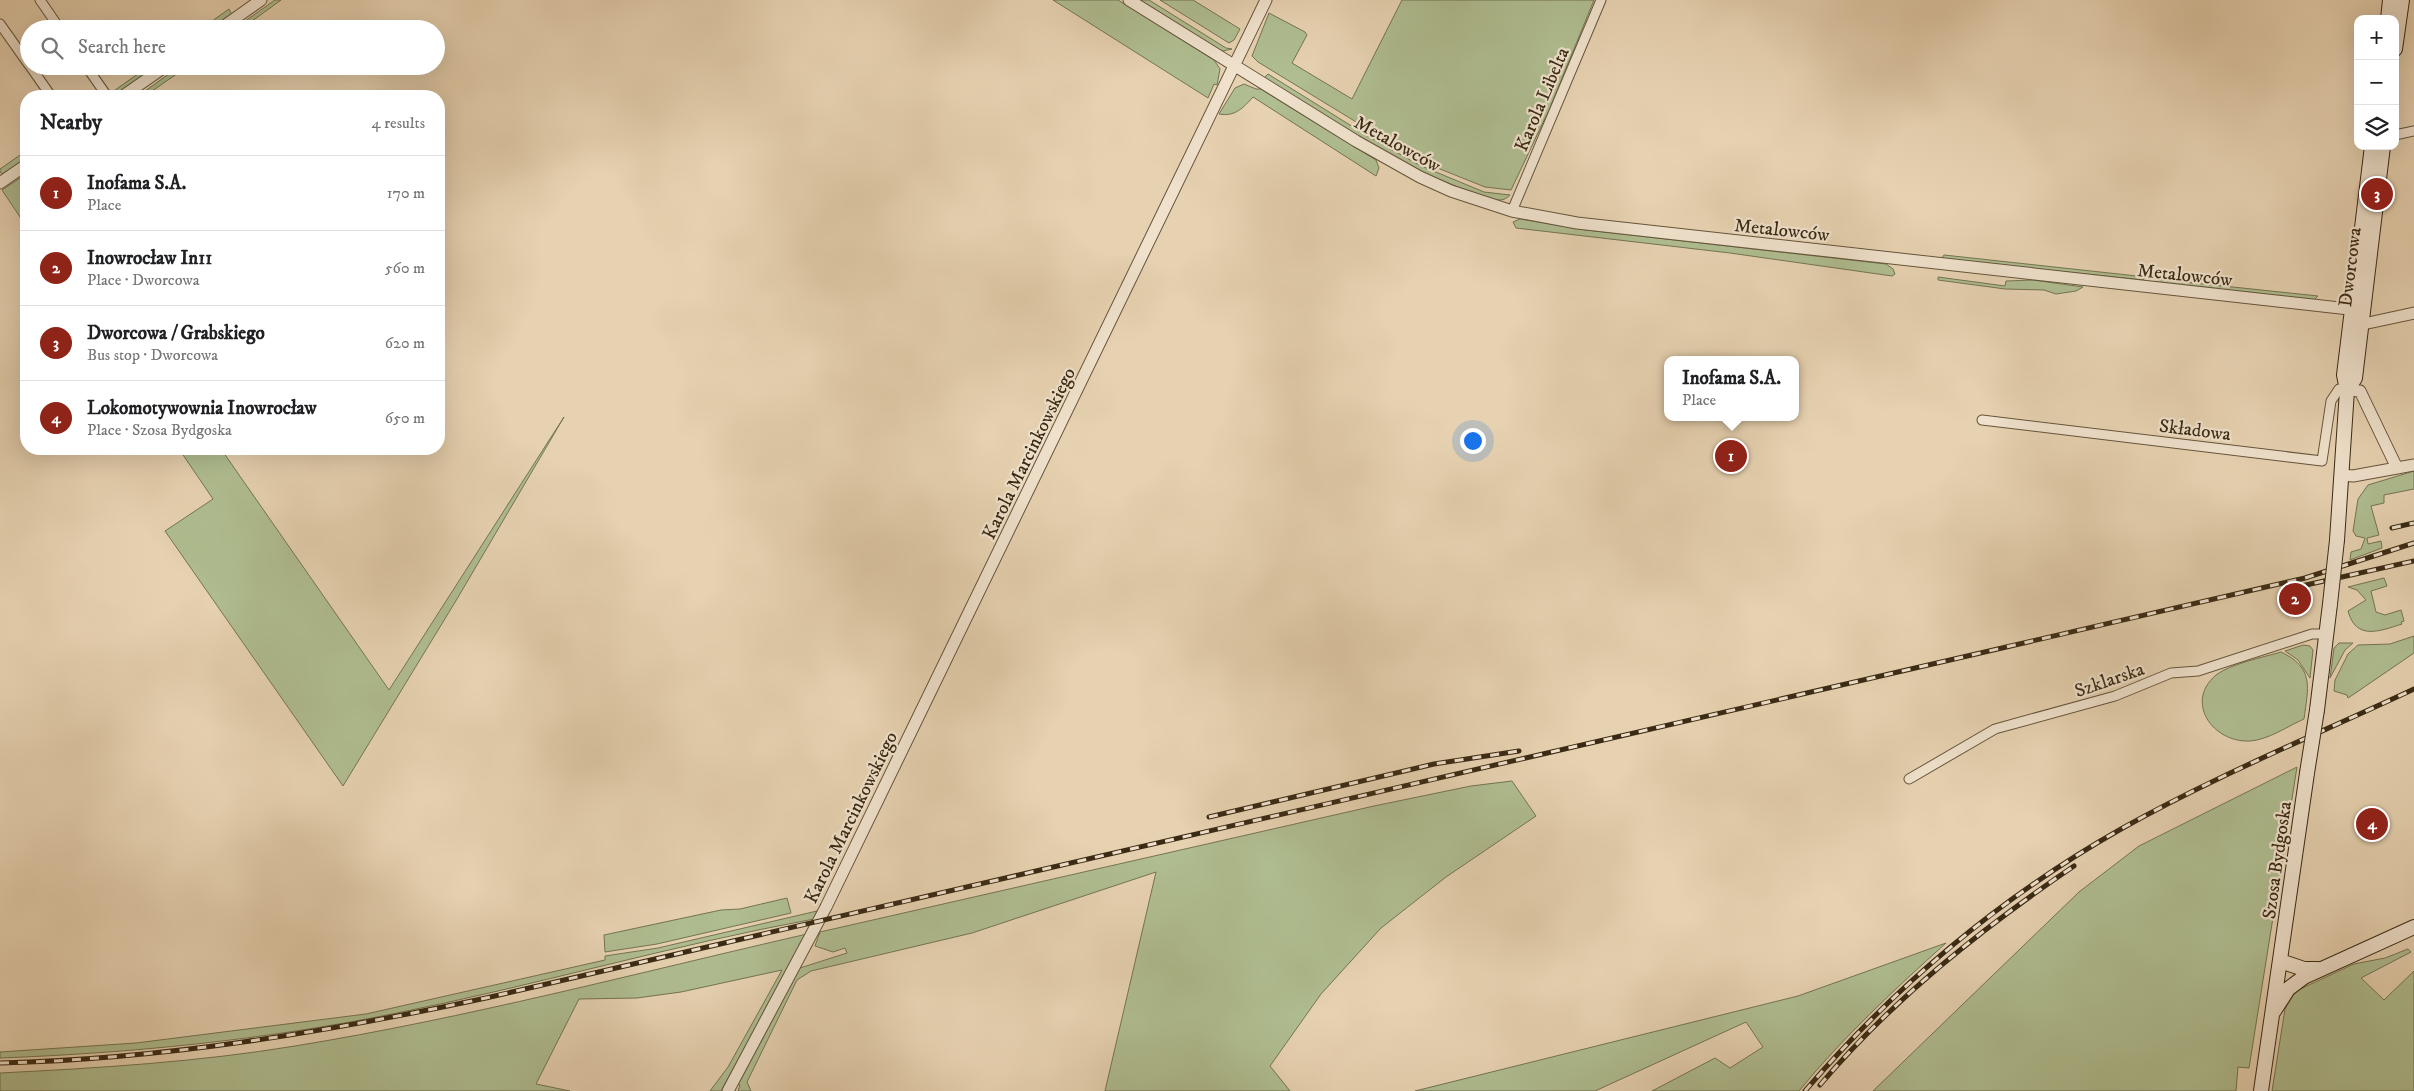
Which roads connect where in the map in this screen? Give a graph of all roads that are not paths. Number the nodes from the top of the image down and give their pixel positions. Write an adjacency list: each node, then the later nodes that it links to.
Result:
1 (40, 0): 9 (street)
2 (261, 0): 10 (street)
3 (1129, 0): 14 (street, Metalowców)
4 (1266, 0): 14 (street, Karola Marcinkowskiego)
5 (1601, 0): 27 (street, Karola Libelta)
6 (2390, 0): 8 (main road)
7 (2402, 0): 11 (main road)
8 (2388, 15)
9 (54, 20)
10 (233, 20)
11 (2399, 21)
12 (0, 24): 13 (street)
13 (20, 53)
14 (1234, 66): 27 (street, Metalowców); 41 (street, Karola Marcinkowskiego)
15 (36, 75): 18 (street)
16 (92, 75): 19 (street)
17 (153, 75): 20 (street)
18 (47, 90)
19 (103, 90)
20 (132, 90)
21 (2414, 131): 22 (street)
22 (2399, 134)
23 (2372, 150): 29 (main road, Dworcowa)
24 (2382, 150): 29 (main road, Dworcowa)
25 (20, 169): 26 (street)
26 (0, 183)
27 (1512, 211): 29 (street, Metalowców)
28 (2414, 313): 29 (street, Metalowców)
29 (2356, 316): 30 (main road, Dworcowa)
30 (2347, 390): 31 (street, Składowa); 33 (street); 34 (main road, Dworcowa)
31 (1982, 420)
32 (2414, 465): 33 (street)
33 (2397, 468): 34 (street)
34 (2341, 476): 35 (main road, Dworcowa, bridge)
35 (2328, 634): 36 (street, Szklarska); 38 (main road, Szosa Bydgoska, bridge)
36 (1909, 779)
37 (2414, 927): 39 (main road)
38 (2280, 962): 39 (main road); 40 (main road, Szosa Bydgoska)
39 (2320, 969): 40 (main road)
40 (2272, 1013): 42 (main road, Szosa Bydgoska)
41 (728, 1091)
42 (2261, 1091)

